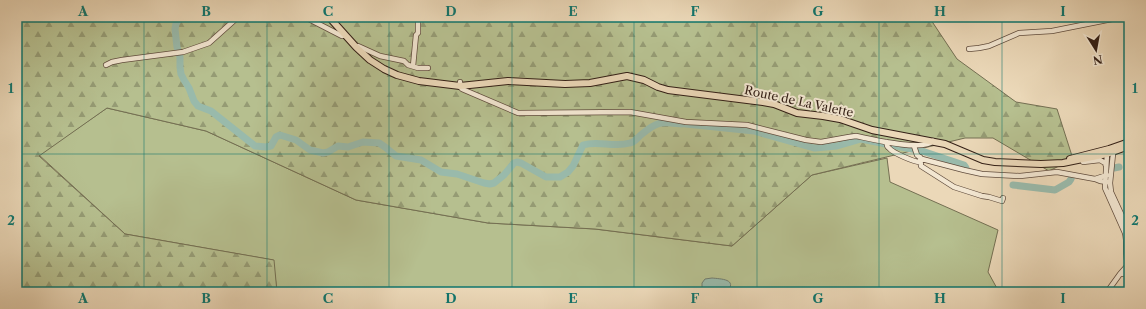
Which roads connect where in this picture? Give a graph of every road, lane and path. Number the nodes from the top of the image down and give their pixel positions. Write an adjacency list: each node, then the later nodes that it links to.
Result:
1 (238, 17): 9 (street)
2 (305, 17): 6 (street)
3 (329, 17): 6 (main road, Route de La Valette)
4 (418, 17): 10 (street)
5 (1122, 17): 8 (street)
6 (344, 35): 7 (main road, Route de La Valette)
7 (356, 47): 10 (street); 12 (main road, Route de La Valette)
8 (969, 49)
9 (106, 65)
10 (413, 66): 11 (street)
11 (428, 68)
12 (460, 84): 13 (main road, Route de La Valette); 14 (street)
13 (933, 141): 16 (street); 21 (main road, Route de La Valette)
14 (887, 144): 16 (street); 19 (street)
15 (1127, 145): 17 (main road, Route de La Valette); 18 (main road, Route de La Valette)
16 (915, 149): 19 (street)
17 (1110, 153): 18 (street); 20 (main road, Route de La Valette); 22 (street); 23 (street)
18 (1082, 156): 21 (main road, Route de La Valette)
19 (920, 160): 24 (street); 26 (street)
20 (1069, 162): 21 (main road, Route de La Valette); 22 (street)
21 (1049, 164)
22 (1106, 166): 23 (street)
23 (1108, 174): 24 (street); 25 (street)
24 (1095, 179): 25 (street)
25 (1107, 182): 27 (street); 28 (street)
26 (1003, 198)
27 (1129, 230)
28 (1129, 266): 30 (street)
29 (1129, 273): 30 (street)
30 (1120, 274): 31 (street)
31 (1107, 292)

